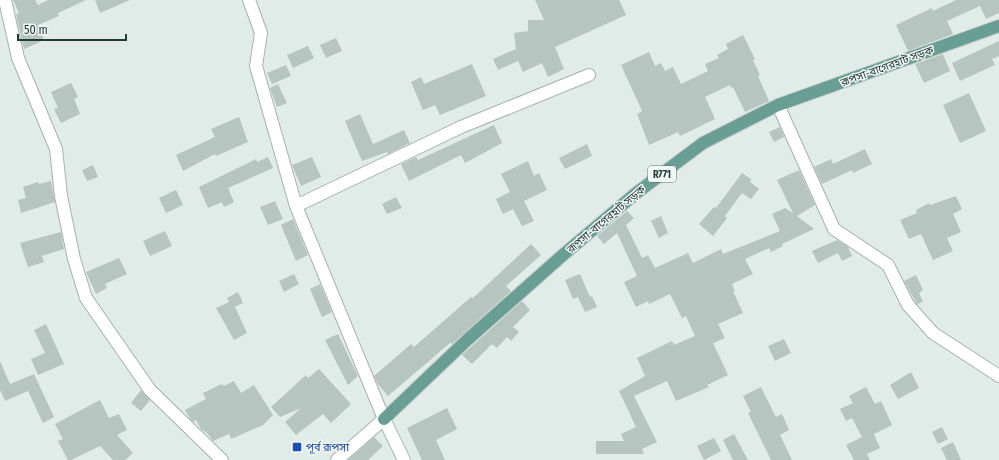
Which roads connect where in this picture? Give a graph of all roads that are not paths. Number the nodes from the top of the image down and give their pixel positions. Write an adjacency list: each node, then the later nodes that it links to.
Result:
1 (5, 0): 9 (street)
2 (249, 0): 6 (street)
3 (999, 26): 5 (main road, রূপসা-বাগেরহাট সড়ক / R771)
4 (589, 75): 6 (street)
5 (778, 105): 7 (street); 8 (main road, রূপসা-বাগেরহাট সড়ক / R771)
6 (296, 206): 8 (street)
7 (999, 376)
8 (384, 419): 10 (street); 11 (street)
9 (222, 460)
10 (337, 460)
11 (404, 460)

